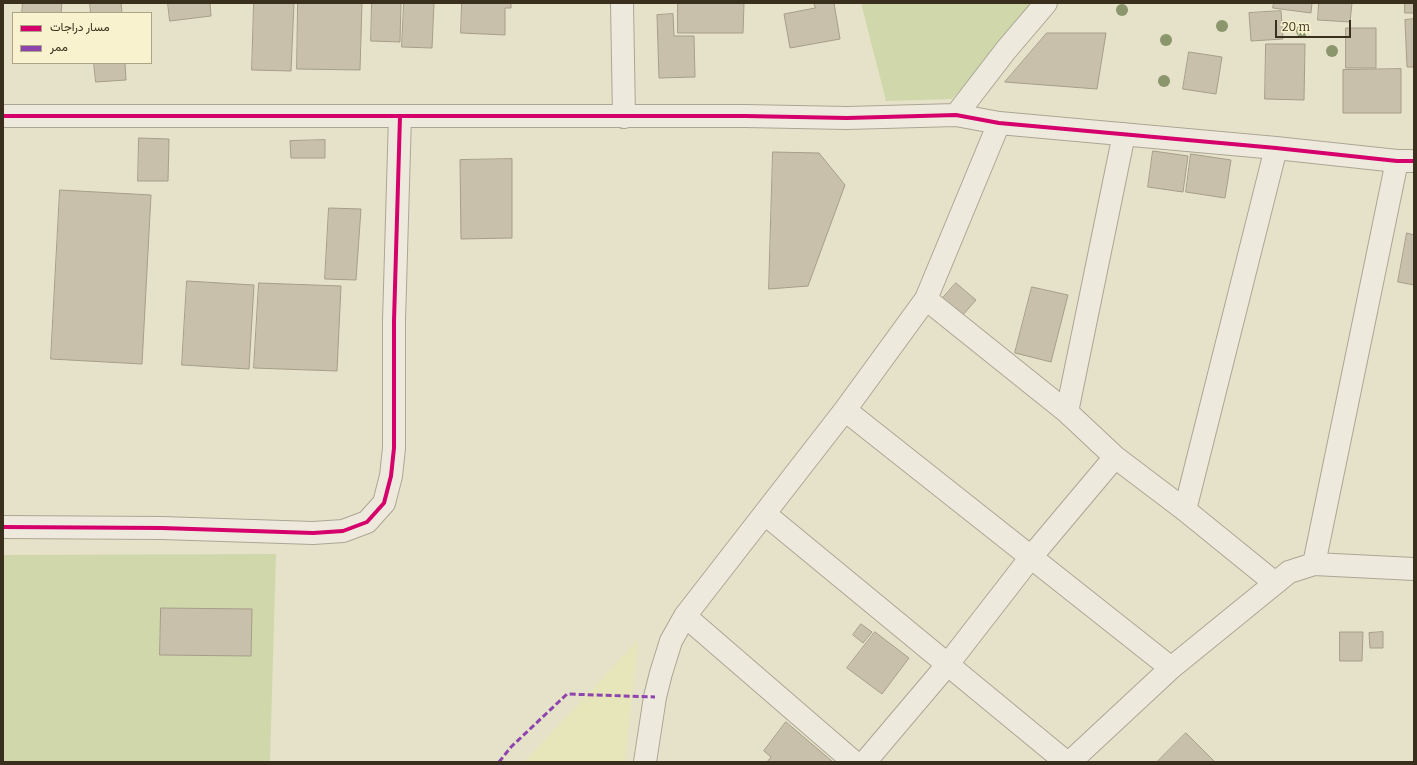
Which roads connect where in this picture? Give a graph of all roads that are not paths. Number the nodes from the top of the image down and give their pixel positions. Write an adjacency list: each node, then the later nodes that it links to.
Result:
1 (622, 3): 6 (street)
2 (1046, 3): 3 (street)
3 (956, 115): 6 (street); 7 (street)
4 (3, 116): 5 (street)
5 (400, 116): 6 (street); 17 (street)
6 (624, 116)
7 (1000, 123): 8 (street); 11 (street)
8 (1124, 134): 9 (street); 13 (street)
9 (1276, 148): 10 (street); 15 (street)
10 (1405, 161): 19 (street)
11 (926, 299): 12 (street); 13 (street)
12 (845, 410): 16 (street); 18 (street)
13 (1066, 412): 14 (street)
14 (1115, 457): 15 (street); 18 (street)
15 (1185, 510): 21 (street)
16 (765, 514): 22 (street); 23 (street)
17 (3, 527)
18 (1032, 557): 23 (street); 24 (street)
19 (1314, 564): 20 (street); 21 (street)
20 (1414, 569)
21 (1275, 583): 24 (street)
22 (685, 616): 25 (street); 26 (street)
23 (948, 664): 27 (street); 28 (street)
24 (1171, 668): 29 (street)
25 (645, 762)
26 (854, 762)
27 (865, 762)
28 (1066, 762)
29 (1070, 762)

